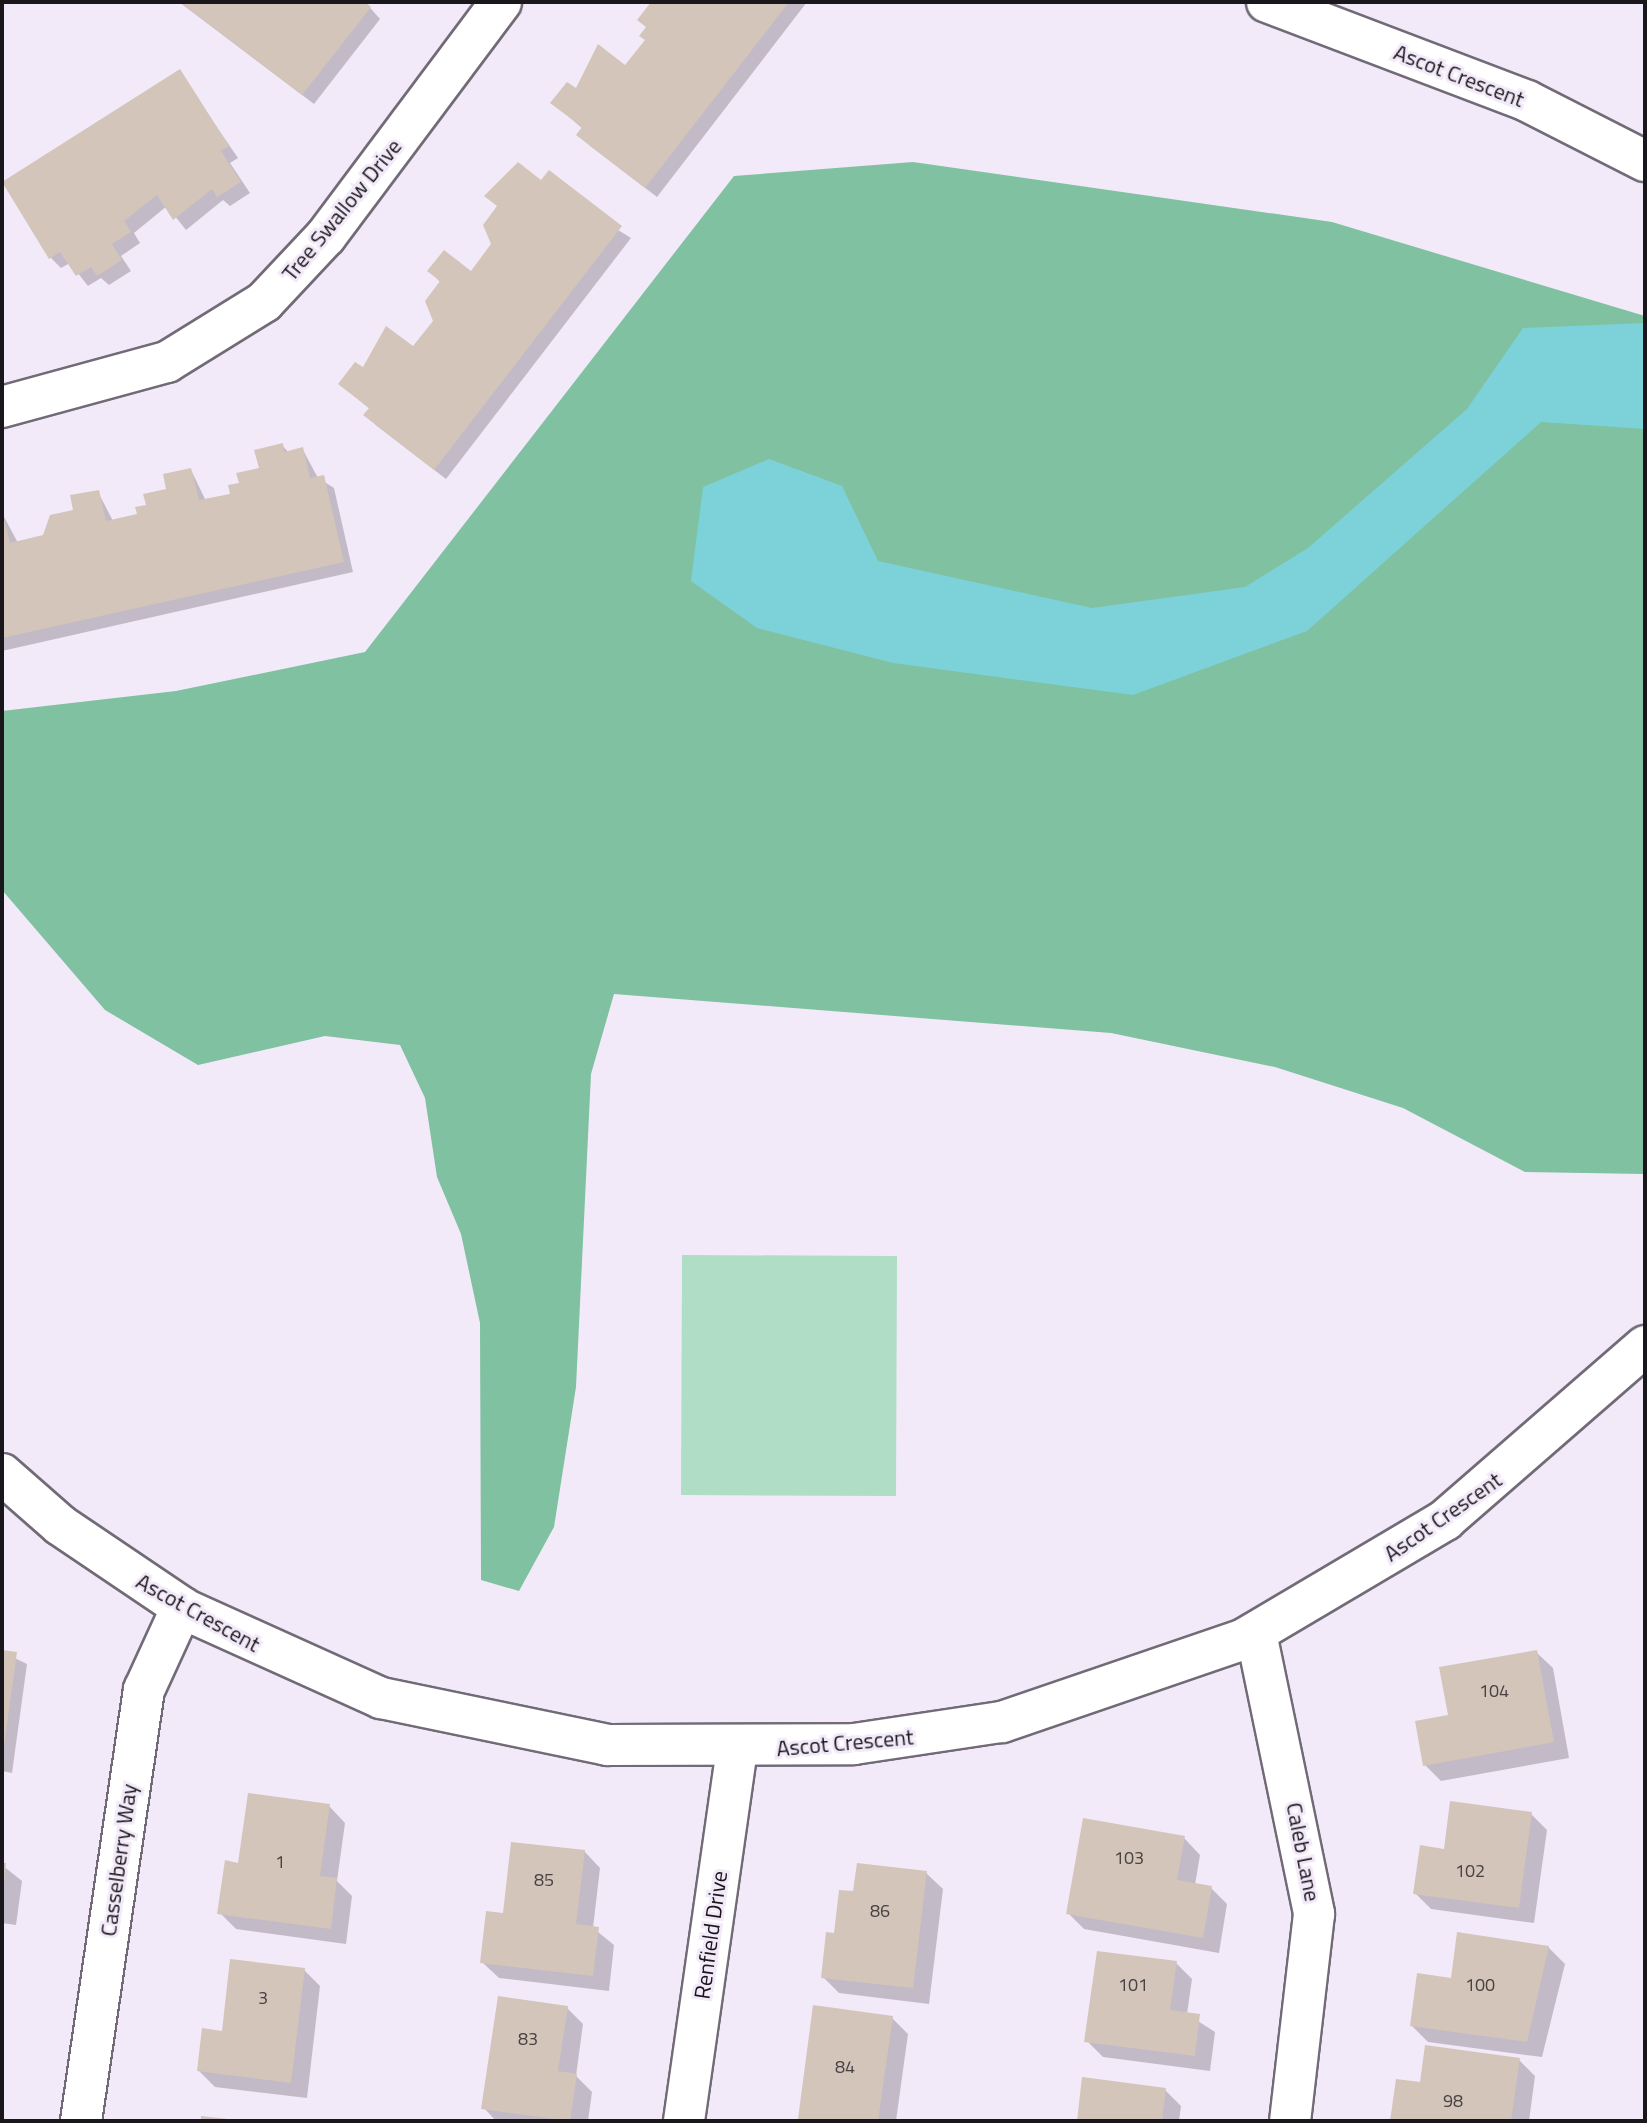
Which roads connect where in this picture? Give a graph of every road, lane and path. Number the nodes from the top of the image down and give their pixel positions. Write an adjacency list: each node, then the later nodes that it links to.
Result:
1 (501, 2): 4 (street, Tree Swallow Drive)
2 (1267, 2): 3 (street, Ascot Crescent)
3 (1645, 161)
4 (2, 407)
5 (1645, 1346): 8 (street, Ascot Crescent)
6 (2, 1474): 7 (street, Ascot Crescent)
7 (182, 1607): 9 (street, Ascot Crescent); 10 (street, Casselberry Way)
8 (1256, 1633): 9 (street, Ascot Crescent); 12 (street, Caleb Lane)
9 (737, 1749): 11 (street, Renfield Drive)
10 (81, 2121)
11 (684, 2121)
12 (1290, 2121)

